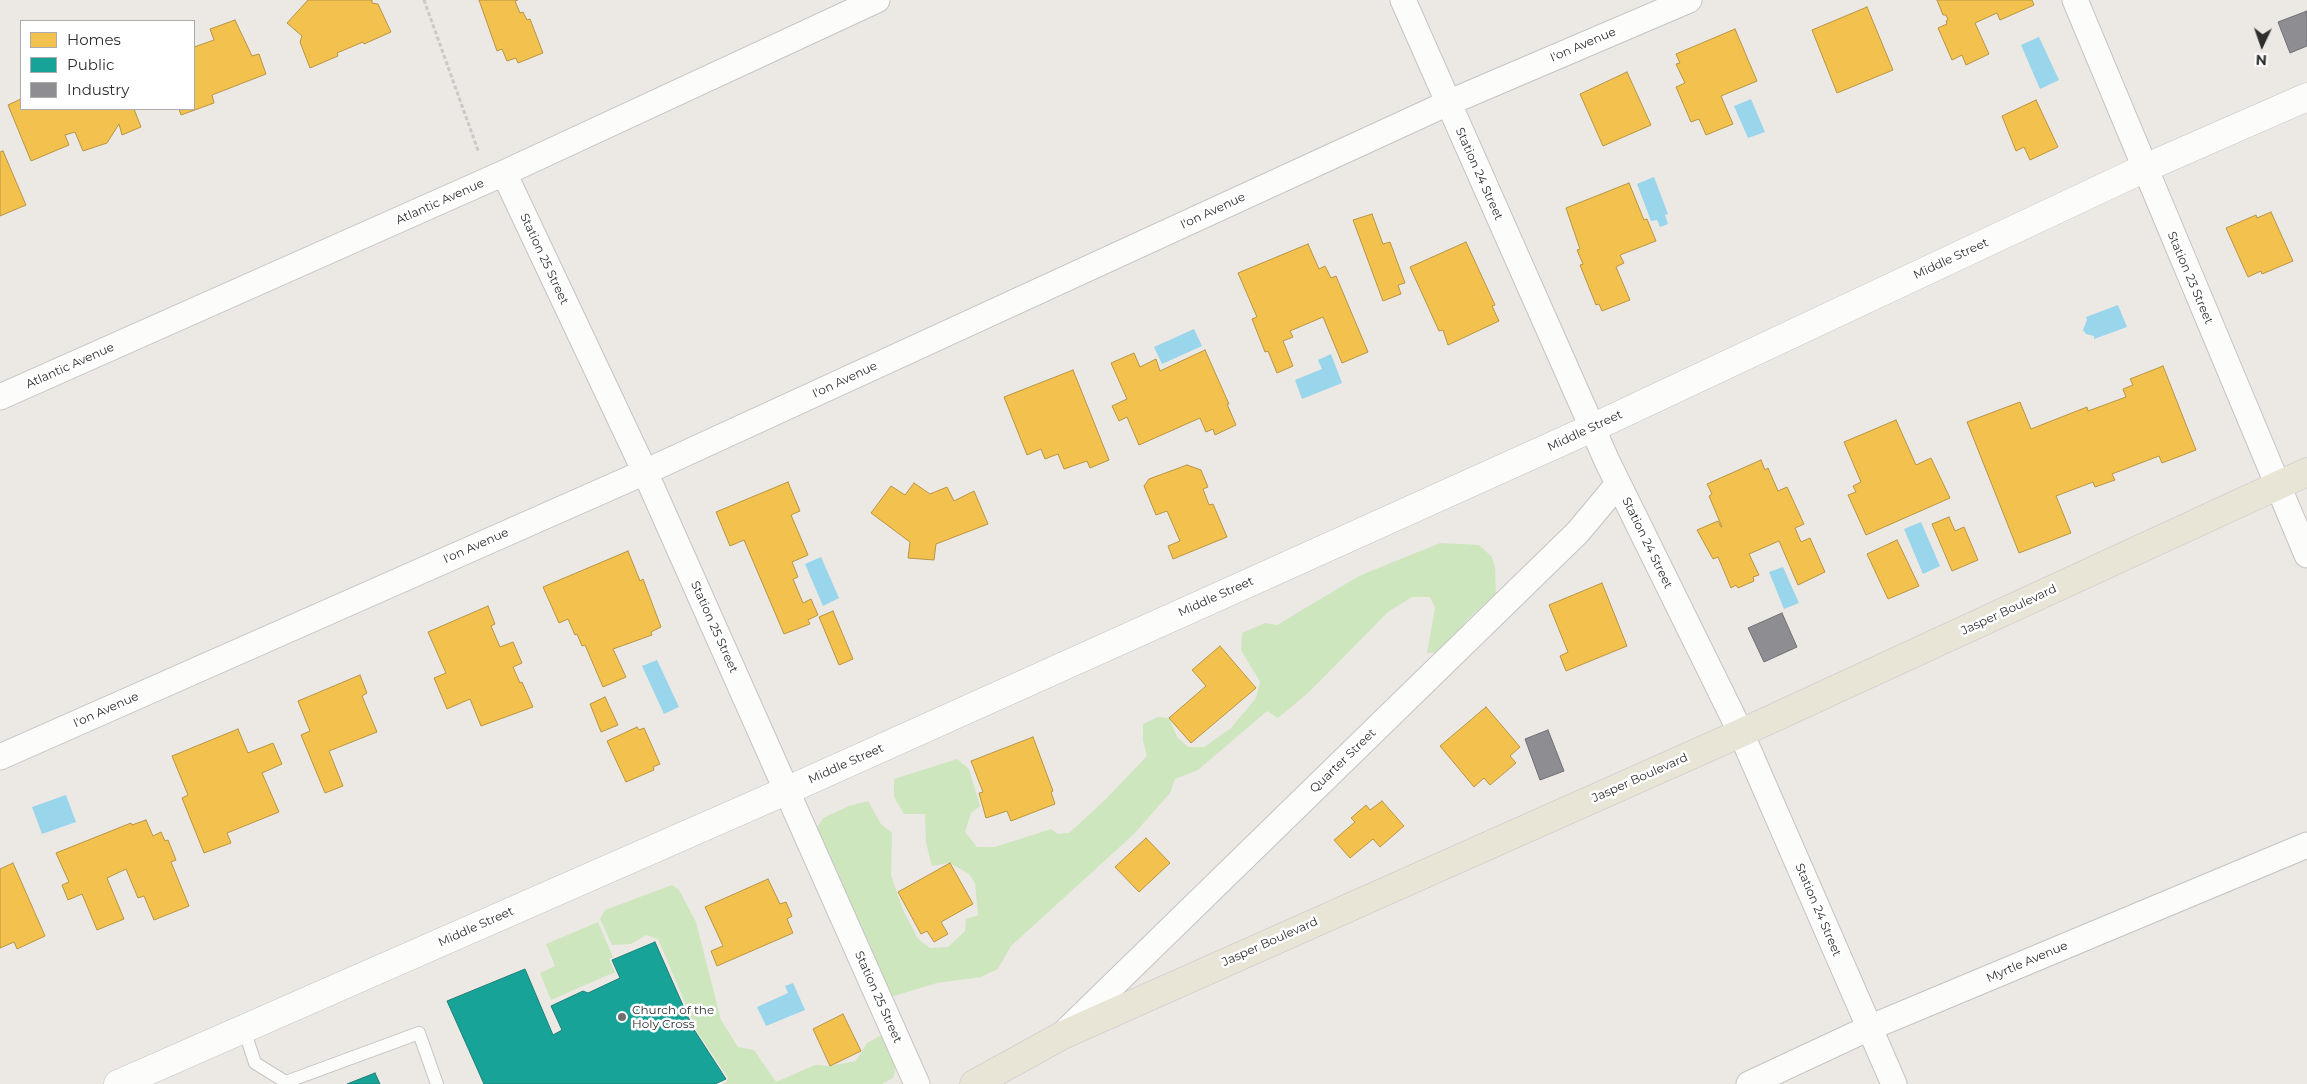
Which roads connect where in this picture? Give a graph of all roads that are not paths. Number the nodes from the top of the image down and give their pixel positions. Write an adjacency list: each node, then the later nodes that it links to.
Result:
1 (877, 0): 8 (street, Atlantic Avenue)
2 (1403, 0): 6 (street, Station 24 Street)
3 (1689, 0): 6 (street, I'on Avenue)
4 (2075, 0): 7 (street, Station 23 Street)
5 (2307, 97): 7 (street, Middle Street)
6 (1448, 104): 10 (street, Station 24 Street); 11 (street, I'on Avenue)
7 (2145, 168): 10 (street, Middle Street); 14 (street, Station 23 Street)
8 (496, 177): 9 (street, Atlantic Avenue); 11 (street, Station 25 Street)
9 (0, 397)
10 (1592, 428): 13 (street, Station 24 Street); 18 (street, Middle Street)
11 (645, 472): 17 (street, I'on Avenue); 18 (street, Station 25 Street)
12 (2307, 472): 14 (main road, Jasper Boulevard)
13 (1618, 484): 16 (street, Station 24 Street); 22 (street, Quarter Street)
14 (2276, 486): 15 (street, Station 23 Street); 16 (main road, Jasper Boulevard)
15 (2307, 555)
16 (1741, 733): 20 (street, Station 24 Street); 22 (main road, Jasper Boulevard)
17 (0, 757)
18 (788, 790): 21 (street, Middle Street); 25 (street, Station 25 Street)
19 (2307, 845): 20 (street, Myrtle Avenue)
20 (1869, 1028): 27 (street, Myrtle Avenue); 28 (street, Station 24 Street)
21 (244, 1029): 23 (street, Middle Street); 24 (lane)
22 (1063, 1035): 26 (main road, Jasper Boulevard)
23 (118, 1084)
24 (437, 1084)
25 (917, 1084)
26 (974, 1084)
27 (1749, 1084)
28 (1894, 1084)

